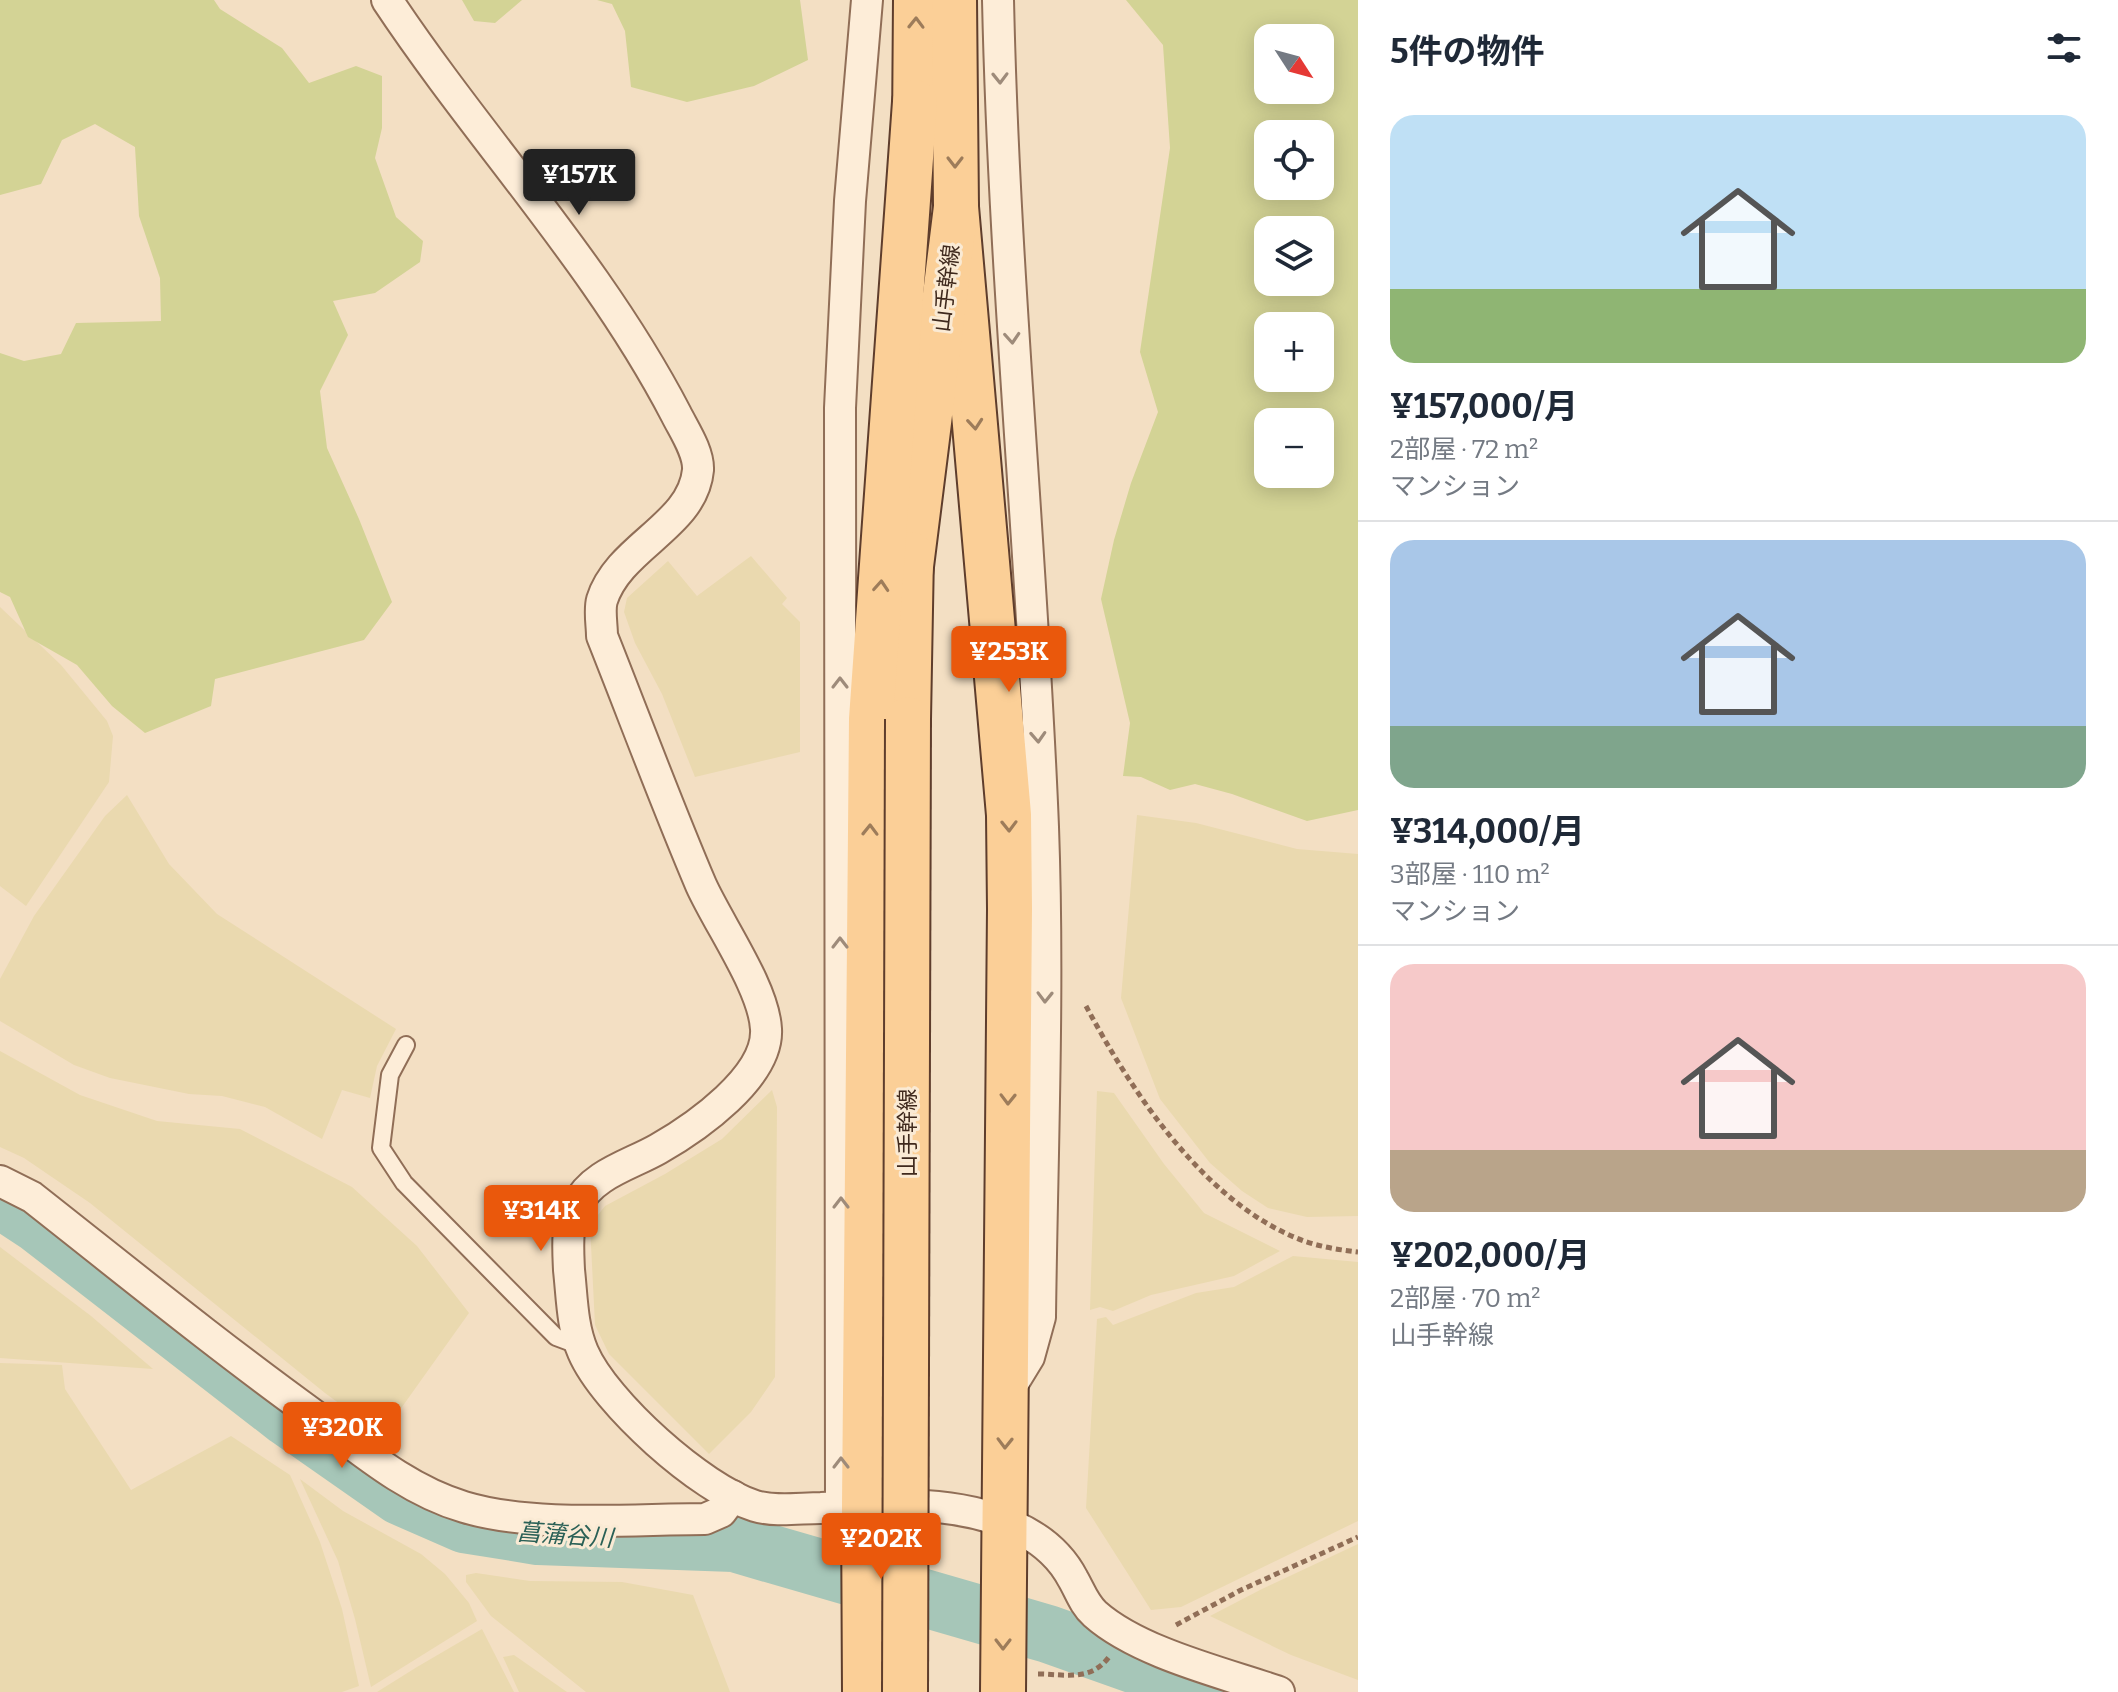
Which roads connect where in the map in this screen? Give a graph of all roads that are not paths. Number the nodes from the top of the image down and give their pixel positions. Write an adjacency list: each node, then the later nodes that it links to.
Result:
1 (387, 0): 12 (street)
2 (867, 0): 16 (street, one-way to 2)
3 (916, 0): 6 (main road, 山手幹線, one-way to 3)
4 (954, 0): 7 (main road, 山手幹線, one-way to 7)
5 (998, 0): 13 (street, one-way to 13)
6 (915, 102): 8 (main road, 山手幹線); 9 (main road, one-way to 6)
7 (956, 207): 8 (main road, 山手幹線); 13 (main road, one-way to 13)
8 (910, 574): 9 (main road, 山手幹線)
9 (890, 719): 16 (main road, one-way to 9); 19 (main road, 山手幹線, bridge)
10 (406, 1045): 12 (lane)
11 (0, 1181): 14 (street)
12 (580, 1346): 14 (street)
13 (1005, 1395): 15 (main road, one-way to 15)
14 (733, 1496): 16 (street)
15 (1004, 1522): 16 (street); 17 (main road, one-way to 17); 20 (street)
16 (854, 1525): 18 (main road)
17 (1019, 1683)
18 (865, 1692)
19 (905, 1692)
20 (1279, 1692)

